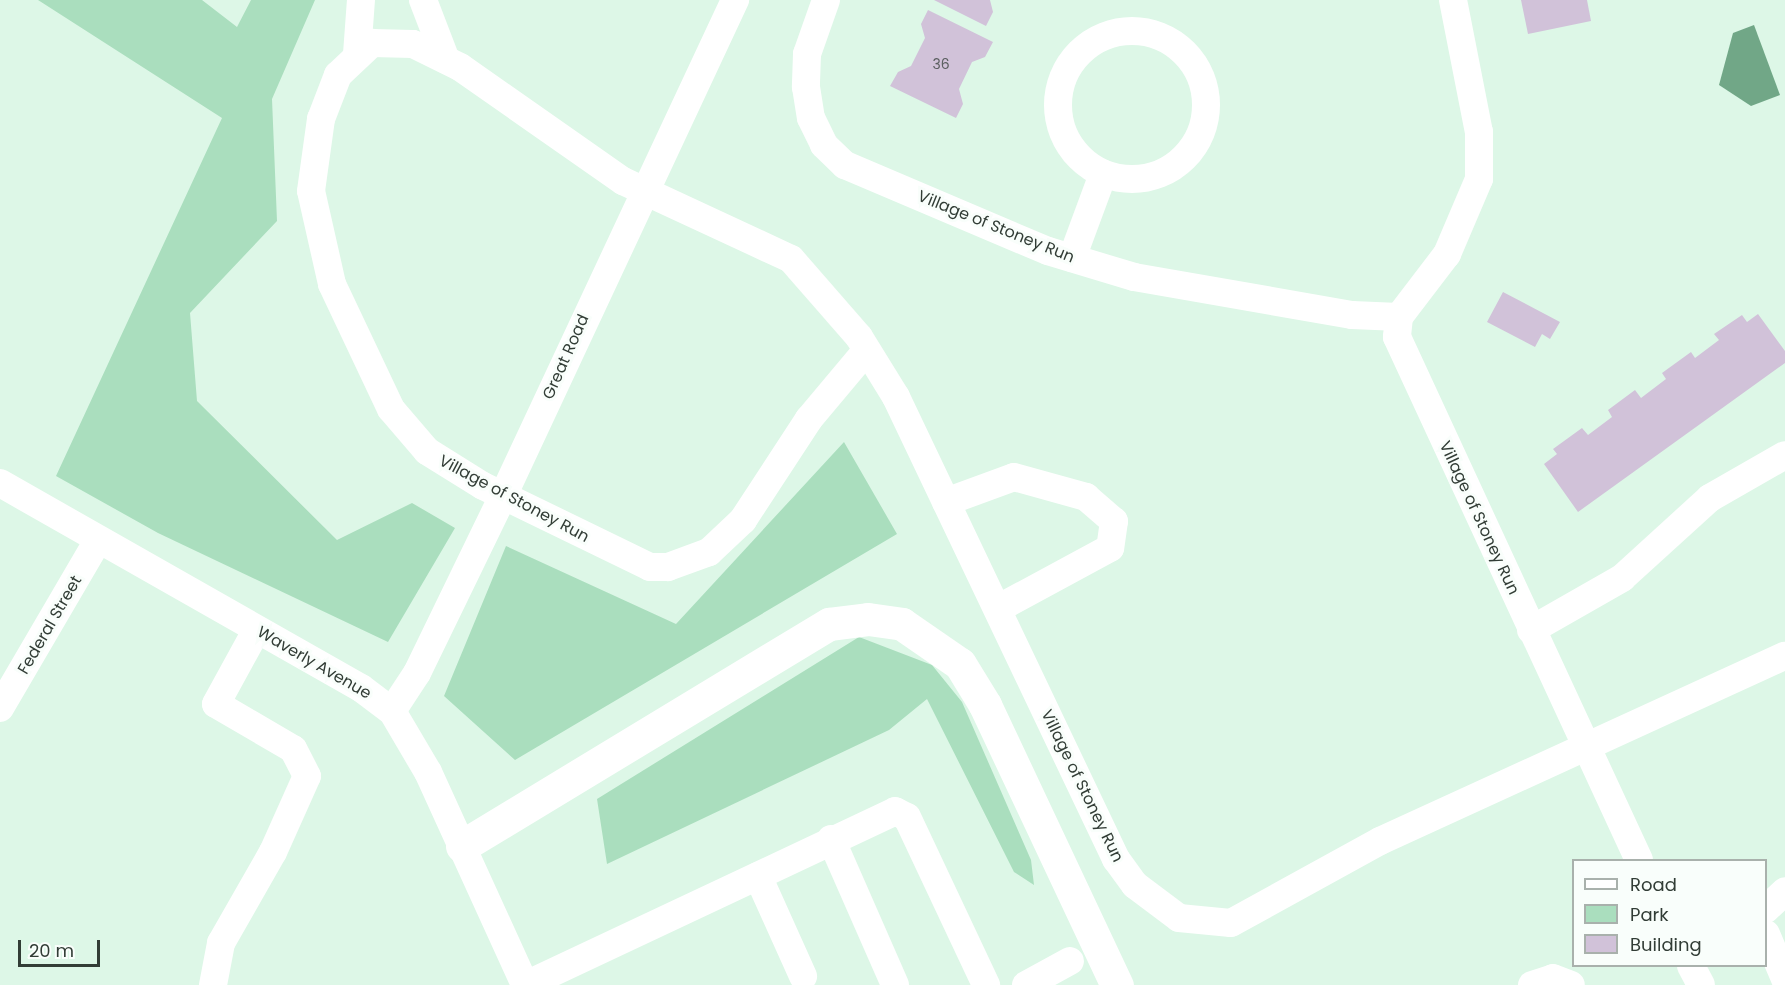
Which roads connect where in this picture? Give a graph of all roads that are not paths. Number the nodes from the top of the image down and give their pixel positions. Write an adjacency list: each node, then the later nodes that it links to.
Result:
1 (361, 0): 6 (street)
2 (423, 0): 7 (street)
3 (735, 0): 9 (street, Great Road)
4 (826, 0): 10 (street, Village of Stoney Run)
5 (1453, 0): 11 (street)
6 (357, 54): 7 (street, Village of Stoney Run); 15 (street, Village of Stoney Run)
7 (446, 60): 9 (street, Village of Stoney Run)
8 (1103, 174): 8 (street); 10 (street)
9 (641, 191): 12 (street, Village of Stoney Run); 15 (street, Great Road)
10 (1072, 258): 11 (street, Village of Stoney Run)
11 (1399, 317): 20 (street, Village of Stoney Run)
12 (866, 351): 15 (street, Village of Stoney Run); 16 (street, Village of Stoney Run)
13 (1785, 455): 20 (street)
14 (0, 483): 17 (street, Waverly Avenue)
15 (503, 496): 23 (street, Great Road)
16 (946, 502): 18 (street, Village of Stoney Run); 18 (street)
17 (98, 540): 19 (street, Waverly Avenue); 22 (street, Federal Street)
18 (997, 609): 24 (street, Village of Stoney Run)
19 (256, 629): 23 (street, Waverly Avenue); 35 (street)
20 (1531, 630): 24 (street, Village of Stoney Run)
21 (1785, 656): 24 (street, Village of Stoney Run)
22 (0, 708)
23 (392, 711): 26 (street)
24 (1586, 750): 27 (street)
25 (831, 839): 28 (street); 37 (street); 38 (street)
26 (462, 846): 36 (street); 40 (highway)
27 (1638, 859)
28 (758, 876): 34 (street); 36 (street)
29 (1785, 891): 30 (street)
30 (1767, 908)
31 (1767, 936): 33 (street)
32 (1070, 961): 39 (street)
33 (1785, 979)
34 (798, 982)
35 (213, 985)
36 (526, 985)
37 (895, 985)
38 (987, 985)
39 (1026, 985)
40 (1117, 985)
41 (1532, 985): 42 (street)
42 (1571, 985)

